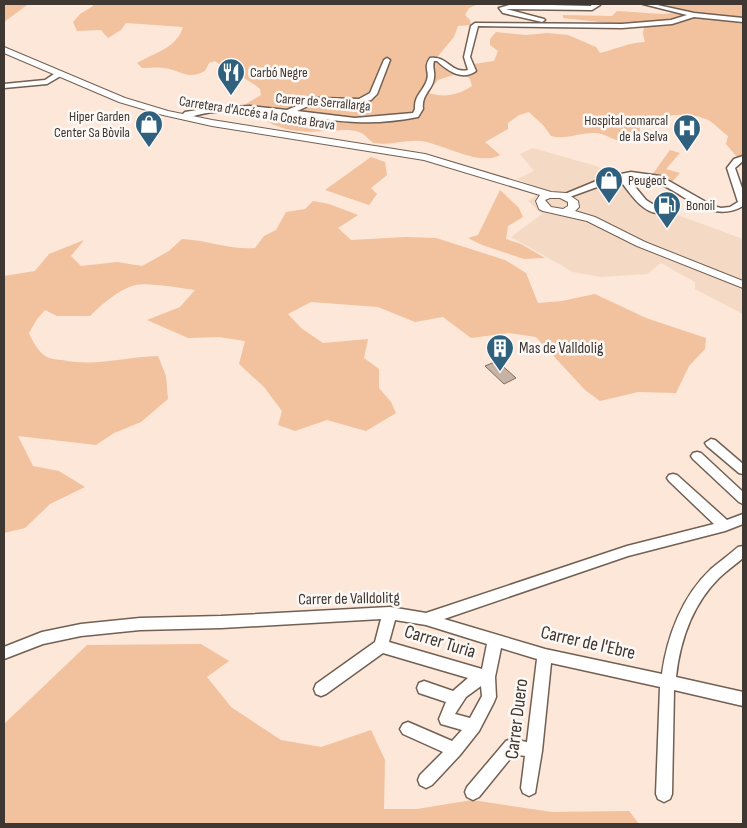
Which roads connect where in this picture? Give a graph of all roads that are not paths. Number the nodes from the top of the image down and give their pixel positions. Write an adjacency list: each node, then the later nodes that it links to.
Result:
1 (595, 4): 5 (street)
2 (646, 4): 3 (street)
3 (694, 15): 4 (street); 5 (street, Carrer de Serrallarga)
4 (743, 20)
5 (590, 25): 12 (street, Carrer de Serrallarga)
6 (4, 50): 8 (main road, Carretera d'Accés a la Costa Brava)
7 (387, 60): 12 (street)
8 (60, 74): 9 (main road, Carretera d'Accés a la Costa Brava); 10 (street)
9 (71, 79): 10 (street); 13 (main road, Carretera d'Accés a la Costa Brava)
10 (47, 82): 11 (street)
11 (4, 86)
12 (288, 112): 13 (street, Carrer de Serrallarga)
13 (184, 118): 16 (main road, Carretera d'Accés a la Costa Brava)
14 (743, 158): 17 (street)
15 (626, 178): 17 (street); 17 (street); 20 (street); 21 (street)
16 (512, 184): 18 (main road, Carretera d'Accés a la Costa Brava); 19 (main road, Carretera d'Accés a la Costa Brava)
17 (681, 191)
18 (551, 195): 19 (main road); 20 (main road, Carretera d'Accés a la Costa Brava)
19 (541, 201): 20 (main road, Carretera d'Accés a la Costa Brava)
20 (571, 202): 22 (main road)
21 (657, 211)
22 (743, 285)
23 (711, 443): 25 (street)
24 (697, 456): 27 (street)
25 (743, 470)
26 (673, 478): 29 (street)
27 (743, 499)
28 (743, 520): 29 (street, Carrer de Valldolitg)
29 (725, 526): 32 (street, Carrer de Valldolitg)
30 (743, 551): 38 (street)
31 (390, 613): 32 (street, Carrer de Valldolitg); 34 (street); 35 (street, Carrer de Valldolitg)
32 (426, 619): 33 (street, Carrer de l'Ebre)
33 (495, 640): 36 (street, Carrer de l'Ebre); 37 (street)
34 (381, 646): 37 (street, Carrer Turia); 40 (street)
35 (4, 653)
36 (545, 655): 38 (street, Carrer de l'Ebre); 46 (street, Carrer Duero)
37 (488, 677): 41 (street); 43 (street)
38 (666, 681): 42 (street, Carrer de l'Ebre); 50 (street)
39 (424, 688): 41 (street)
40 (321, 689)
41 (455, 698): 43 (street)
42 (743, 698)
43 (474, 726): 45 (street)
44 (408, 729): 45 (street)
45 (455, 750): 47 (street)
46 (534, 751): 48 (street, Carrer Duero); 49 (street)
47 (426, 780)
48 (529, 788)
49 (473, 792)
50 (664, 794)

